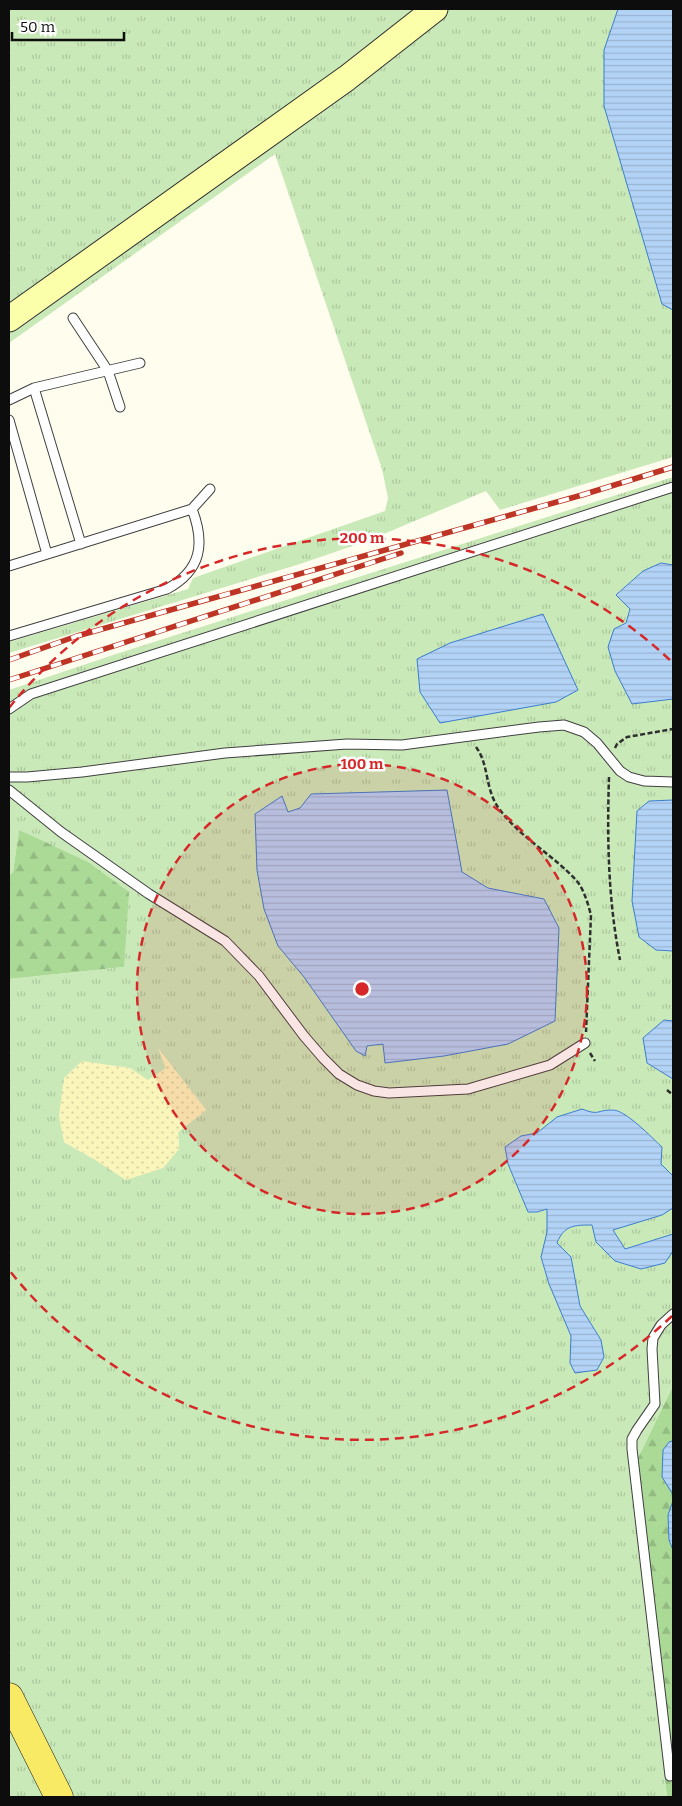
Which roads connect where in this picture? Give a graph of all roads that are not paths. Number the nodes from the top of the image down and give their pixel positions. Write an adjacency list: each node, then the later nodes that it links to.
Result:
1 (434, 9): 3 (main road)
2 (73, 318): 5 (lane)
3 (9, 319)
4 (140, 363): 5 (lane)
5 (108, 371): 6 (lane); 8 (lane)
6 (34, 388): 7 (lane); 13 (lane)
7 (9, 400)
8 (120, 407)
9 (9, 420): 14 (lane)
10 (673, 486): 17 (lane)
11 (210, 489): 12 (lane)
12 (192, 509): 13 (lane); 16 (lane)
13 (81, 544): 14 (lane)
14 (47, 554): 15 (lane)
15 (9, 566)
16 (9, 636)
17 (9, 709)
18 (9, 777): 19 (lane)
19 (673, 782)
20 (9, 790): 21 (lane)
21 (585, 1043)
22 (673, 1314): 24 (lane)
23 (9, 1697): 25 (main road)
24 (670, 1776)
25 (59, 1797)

